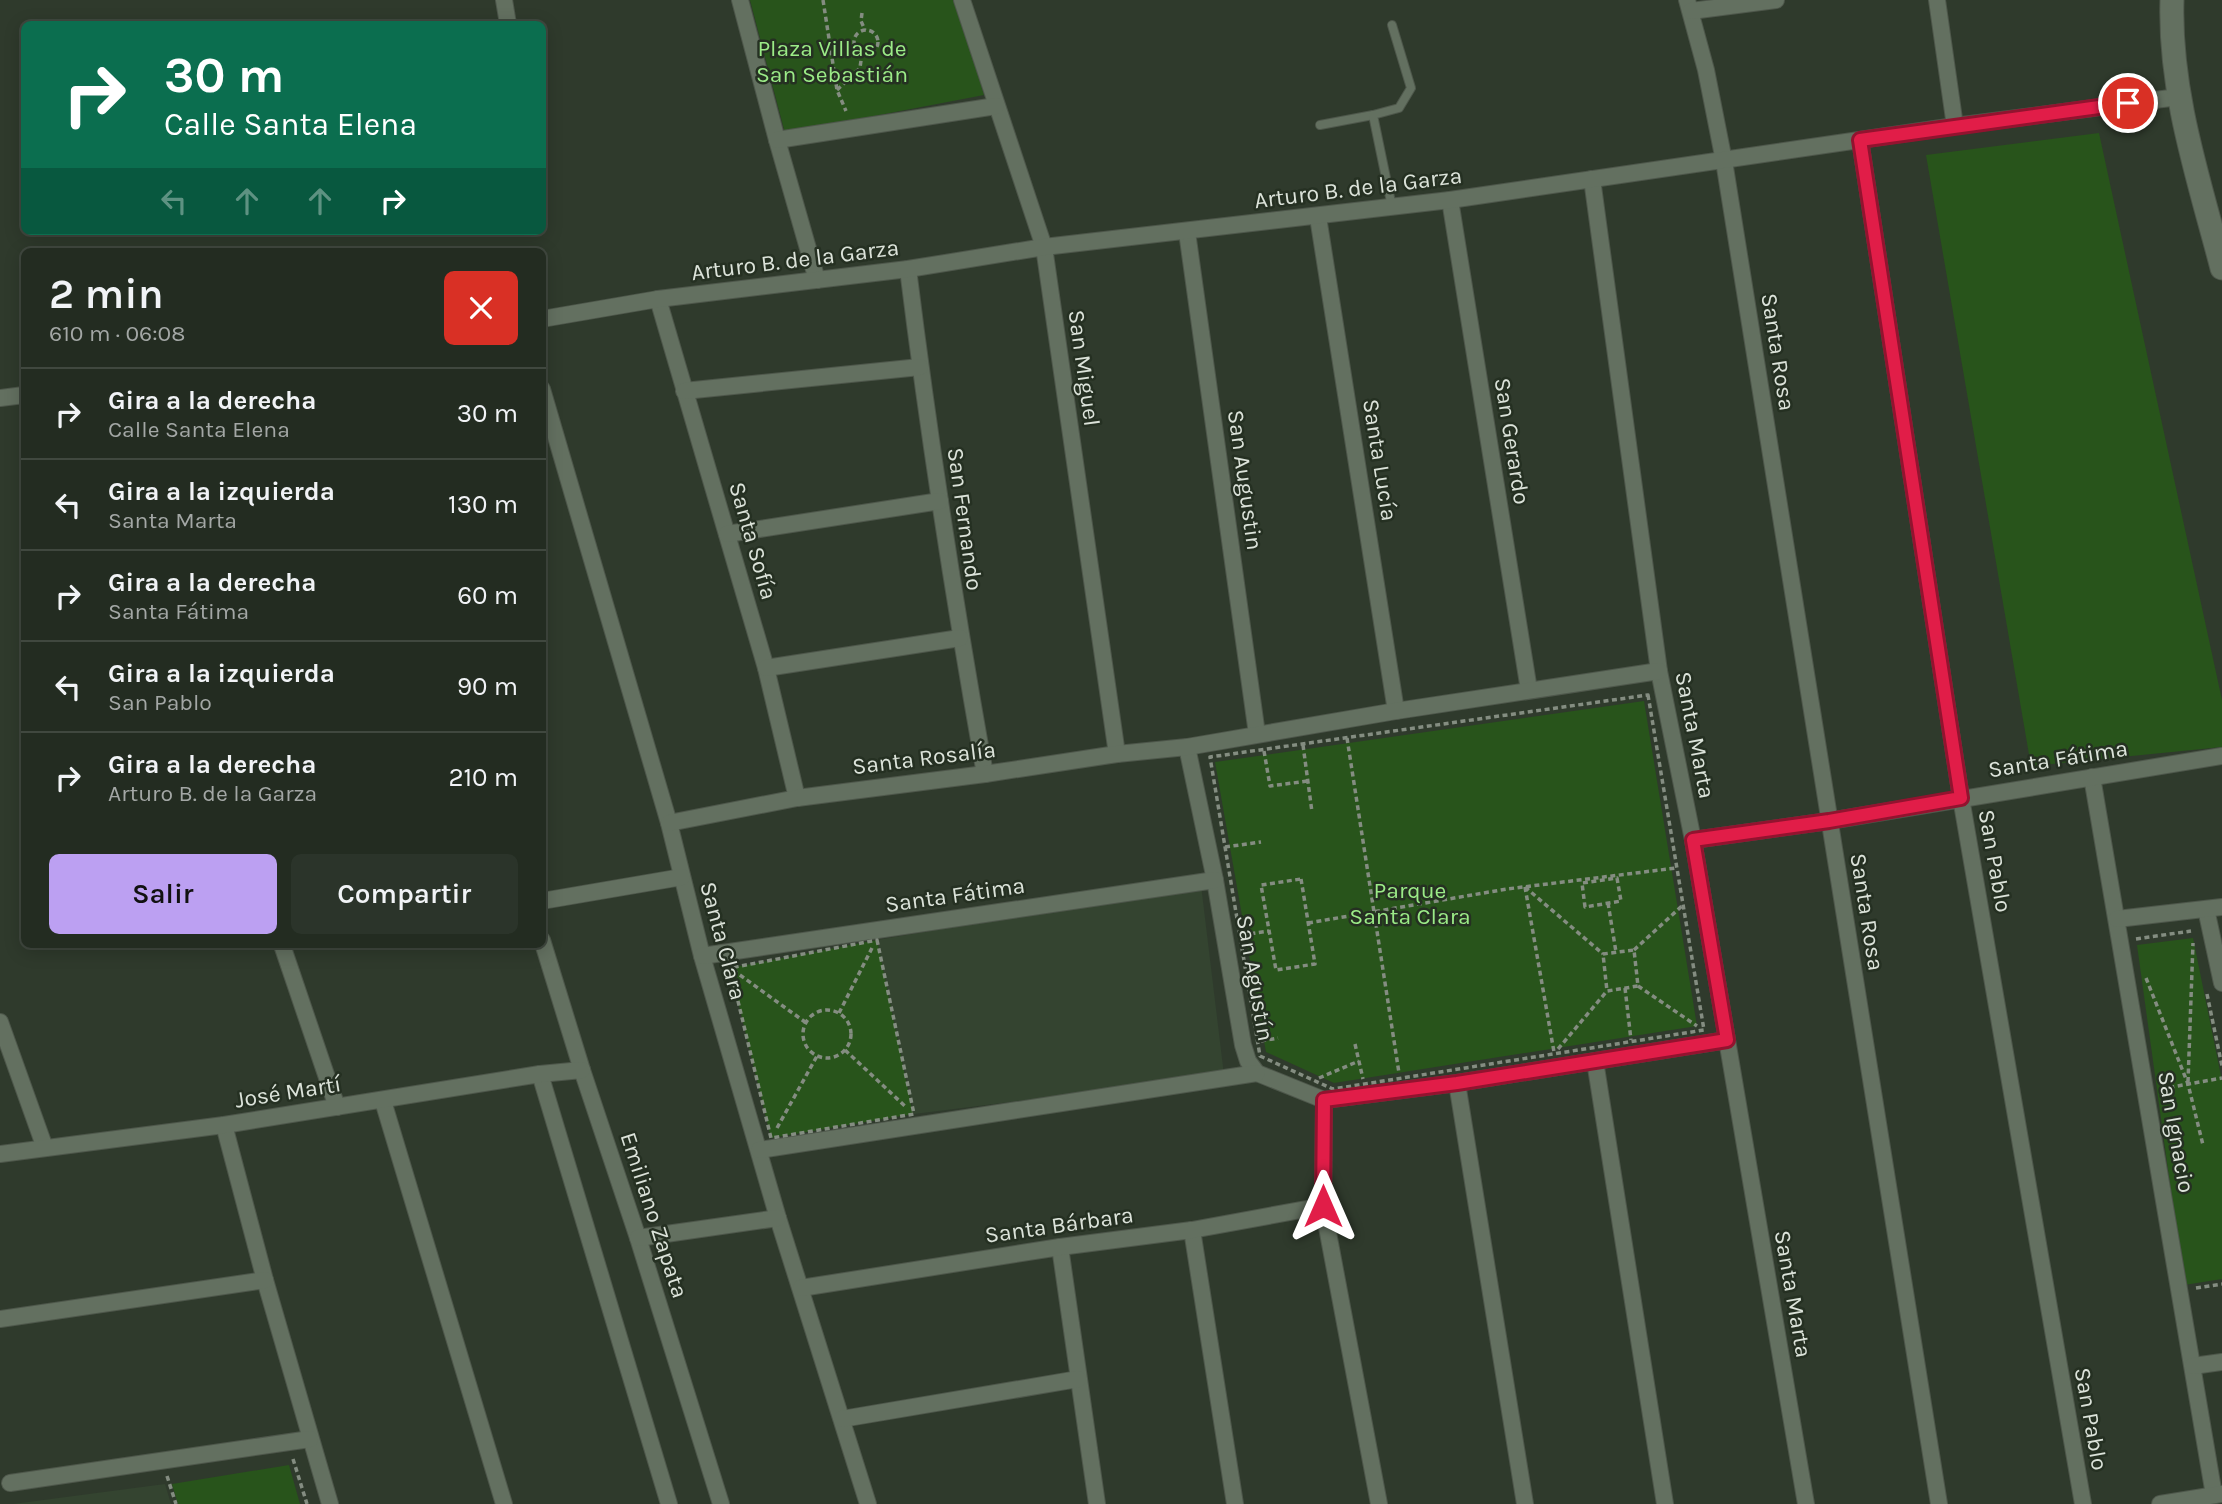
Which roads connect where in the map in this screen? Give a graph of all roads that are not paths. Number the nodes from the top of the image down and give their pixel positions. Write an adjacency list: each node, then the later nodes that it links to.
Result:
1 (504, 0): 8 (street)
2 (740, 0): 15 (street)
3 (962, 0): 11 (street, San Miguel)
4 (1776, 0): 7 (street)
5 (1937, 0): 14 (street)
6 (2172, 0): 10 (main road)
7 (1689, 6): 17 (street, Santa Rosa)
8 (508, 21)
9 (1392, 25): 12 (lane)
10 (2178, 97): 14 (street, Arturo B. de la Garza); 24 (main road)
11 (996, 106): 15 (street); 23 (street, San Miguel)
12 (1373, 115): 13 (lane); 20 (lane)
13 (1321, 125)
14 (1955, 126): 16 (street, Arturo B. de la Garza)
15 (777, 140): 26 (street)
16 (1860, 140): 17 (street, Arturo B. de la Garza); 48 (street, San Pablo)
17 (1724, 161): 18 (street, Arturo B. de la Garza); 49 (street, Santa Rosa)
18 (1592, 178): 19 (street, Arturo B. de la Garza); 38 (street, Santa Marta)
19 (1450, 200): 20 (street, Arturo B. de la Garza); 39 (street, San Gerardo)
20 (1392, 207): 21 (street, Arturo B. de la Garza)
21 (1318, 216): 22 (street, Arturo B. de la Garza); 40 (street, Santa Lucía)
22 (1187, 232): 23 (street, Arturo B. de la Garza); 41 (street, San Augustin)
23 (1044, 247): 25 (street, Arturo B. de la Garza); 43 (street, San Miguel)
24 (2222, 268)
25 (908, 269): 26 (street, Arturo B. de la Garza); 29 (street, San Fernando)
26 (817, 279): 27 (street, Arturo B. de la Garza)
27 (658, 299): 28 (street, Arturo B. de la Garza); 30 (street, Santa Sofía)
28 (546, 318)
29 (920, 367): 30 (street); 34 (street, San Fernando)
30 (684, 391): 35 (street, Santa Sofía)
31 (21, 395): 32 (street)
32 (0, 398)
33 (546, 402): 50 (street, Santa Clara)
34 (940, 501): 35 (street); 36 (street, San Fernando)
35 (727, 534): 37 (street, Santa Sofía)
36 (960, 638): 37 (street); 45 (street, San Fernando)
37 (766, 668): 47 (street, Santa Sofía)
38 (1659, 671): 39 (street, Santa Rosalía); 51 (street, Santa Marta)
39 (1529, 690): 40 (street, Santa Rosalía)
40 (1396, 711): 41 (street, Santa Rosalía)
41 (1261, 742): 42 (street, Santa Rosalía)
42 (1186, 747): 43 (street, Santa Rosalía); 53 (street, San Agustín)
43 (1117, 754): 45 (street, Santa Rosalía)
44 (2222, 756): 46 (street, Santa Fátima)
45 (985, 774): 47 (street, Santa Rosalía)
46 (2092, 777): 48 (street, Santa Fátima); 56 (street, San Ignacio)
47 (797, 797): 50 (street, Santa Rosalía)
48 (1961, 798): 49 (street, Santa Fátima); 102 (street, San Pablo)
49 (1829, 821): 51 (street, Santa Fátima); 101 (street, Santa Rosa)
50 (669, 823): 52 (street, Santa Clara)
51 (1693, 840): 62 (street, Santa Marta)
52 (682, 877): 54 (street); 59 (street, Santa Clara)
53 (1214, 880): 59 (street, Santa Fátima); 65 (street, San Agustín)
54 (546, 900)
55 (2214, 908): 56 (street); 60 (street)
56 (2118, 919): 84 (street, San Ignacio)
57 (283, 948): 70 (street)
58 (544, 948): 64 (street, Emiliano Zapata)
59 (702, 956): 72 (street, Santa Clara)
60 (2222, 983)
61 (0, 1022): 73 (street)
62 (1727, 1040): 63 (street); 100 (street, Santa Marta)
63 (1595, 1061): 67 (street); 99 (street)
64 (582, 1070): 66 (street, José Martí); 78 (street, Emiliano Zapata)
65 (1257, 1073): 68 (street, San Agustín); 72 (street)
66 (540, 1074): 69 (street, José Martí); 92 (street)
67 (1457, 1083): 68 (street); 98 (street)
68 (1324, 1100): 75 (street)
69 (383, 1101): 70 (street, José Martí); 91 (street)
70 (337, 1107): 71 (street, José Martí)
71 (224, 1125): 73 (street, José Martí); 80 (street)
72 (765, 1144): 76 (street, Santa Clara)
73 (45, 1148): 74 (street, José Martí)
74 (0, 1154)
75 (1323, 1206): 77 (street, Santa Bárbara); 97 (street)
76 (778, 1218): 78 (street); 81 (street, Santa Clara)
77 (1192, 1230): 79 (street, Santa Bárbara); 96 (street)
78 (638, 1238): 93 (street, Emiliano Zapata)
79 (1060, 1247): 81 (street, Santa Bárbara); 85 (street)
80 (265, 1280): 82 (street); 87 (street)
81 (801, 1288): 86 (street, Santa Clara)
82 (0, 1319)
83 (2222, 1362): 84 (street)
84 (2193, 1366): 89 (street, San Ignacio)
85 (1078, 1379): 86 (street); 95 (street)
86 (842, 1419): 94 (street, Santa Clara)
87 (310, 1439): 88 (street); 90 (street)
88 (10, 1483)
89 (2218, 1495): 103 (street)
90 (330, 1504)
91 (504, 1504)
92 (669, 1504)
93 (721, 1504)
94 (868, 1504)
95 (1097, 1504)
96 (1236, 1504)
97 (1379, 1504)
98 (1525, 1504)
99 (1665, 1504)
100 (1806, 1504)
101 (1939, 1504)
102 (2083, 1504)
103 (2160, 1504)

